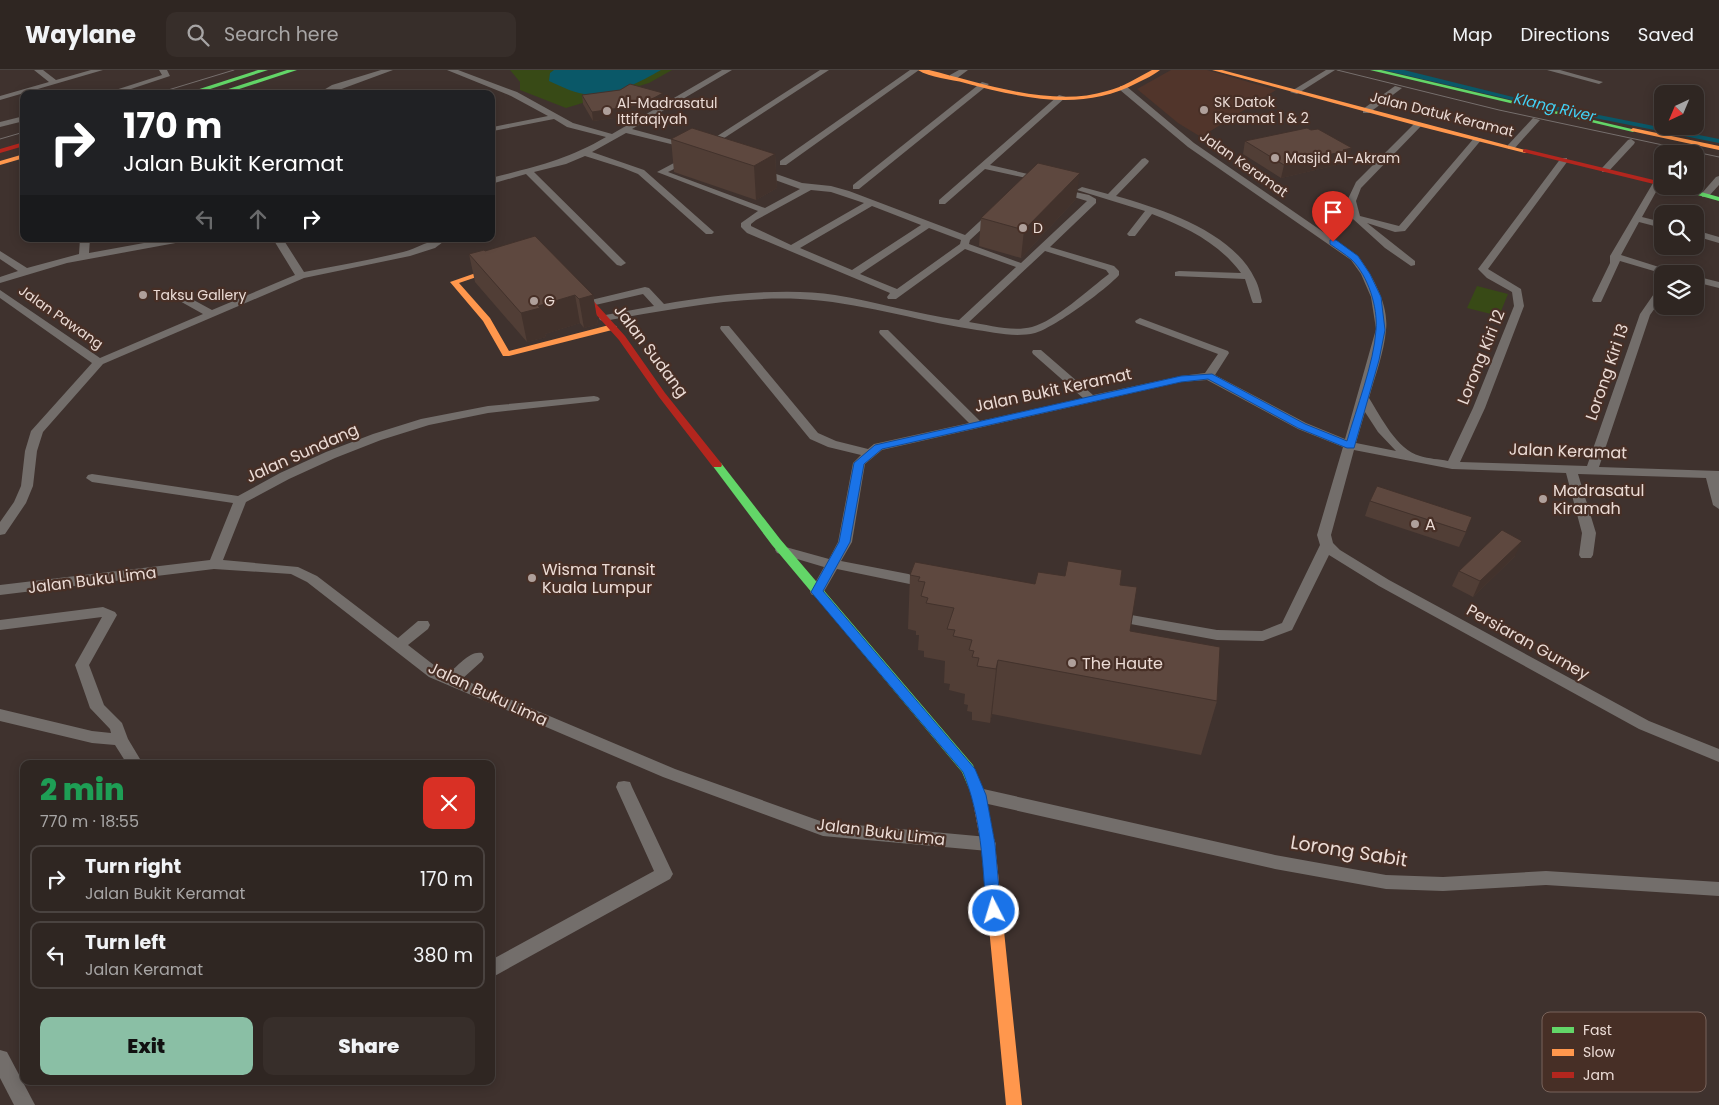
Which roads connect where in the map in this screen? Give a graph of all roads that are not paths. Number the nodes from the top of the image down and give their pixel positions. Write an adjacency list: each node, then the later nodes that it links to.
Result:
1 (38, 70): 22 (street)
2 (99, 70): 22 (street)
3 (163, 70): 28 (street)
4 (265, 70): 29 (main road)
5 (275, 70): 30 (main road)
6 (294, 70): 31 (main road)
7 (298, 70): 32 (main road)
8 (389, 70): 33 (street)
9 (451, 70): 36 (street)
10 (728, 70): 48 (street)
11 (825, 70): 51 (street)
12 (915, 70): 63 (street)
13 (921, 70): 21 (main road)
14 (964, 70): 21 (street)
15 (1157, 70): 25 (main road)
16 (1331, 70): 35 (street)
17 (1373, 70): 55 (main road)
18 (1416, 70): 41 (main road)
19 (1551, 70): 23 (street)
20 (1221, 71): 35 (main road, Jalan Datuk Keramat)
21 (953, 77): 24 (main road)
22 (54, 82): 27 (street)
23 (1599, 82)
24 (985, 84): 38 (main road); 73 (street)
25 (1123, 88): 38 (main road); 137 (street, Jalan Keramat)
26 (1398, 88): 40 (street)
27 (27, 90)
28 (120, 90)
29 (200, 90)
30 (211, 90)
31 (229, 90)
32 (234, 90)
33 (328, 90)
34 (20, 92): 39 (street)
35 (1294, 92): 40 (main road, Jalan Datuk Keramat)
36 (514, 94): 37 (street); 42 (street)
37 (499, 96)
38 (1062, 97): 65 (street)
39 (0, 98)
40 (1366, 110): 45 (main road, Jalan Datuk Keramat)
41 (1612, 113)
42 (554, 117): 47 (street); 49 (street)
43 (20, 119): 46 (street)
44 (1536, 120): 54 (street)
45 (1419, 124): 50 (main road, Jalan Datuk Keramat); 84 (street)
46 (0, 125)
47 (496, 129)
48 (626, 130): 49 (street); 83 (street)
49 (614, 138): 58 (street)
50 (1478, 139): 54 (main road, Jalan Datuk Keramat); 84 (street)
51 (712, 142)
52 (1631, 142): 67 (street)
53 (20, 145): 57 (main road)
54 (1511, 147): 61 (main road, Jalan Datuk Keramat)
55 (1719, 148)
56 (20, 150): 59 (main road)
57 (0, 151)
58 (585, 153): 68 (street); 88 (street)
59 (0, 157)
60 (20, 157): 64 (main road)
61 (1564, 160): 67 (main road, Jalan Datuk Keramat); 143 (street, Lorong Kiri 12)
62 (1145, 161): 77 (street)
63 (784, 163)
64 (0, 164)
65 (984, 166): 77 (street); 80 (street)
66 (747, 167): 74 (street)
67 (1605, 170): 71 (main road, Jalan Datuk Keramat)
68 (529, 172): 70 (street); 102 (street)
69 (1719, 178): 76 (street)
70 (495, 180)
71 (1654, 182)
72 (1026, 185): 98 (street)
73 (856, 187)
74 (808, 188): 79 (street); 83 (street)
75 (1654, 192): 85 (street)
76 (1705, 195): 78 (main road)
77 (1110, 198): 82 (street)
78 (1719, 199)
79 (873, 202): 87 (street); 97 (street)
80 (942, 202)
81 (1000, 207): 96 (street)
82 (1151, 209): 89 (street); 111 (street)
83 (766, 211): 97 (street)
84 (1354, 215): 103 (street)
85 (1636, 218): 86 (street); 101 (street)
86 (1654, 223)
87 (929, 224): 96 (street); 108 (street)
88 (709, 232)
89 (1132, 234)
90 (1704, 236): 91 (street)
91 (1719, 240)
92 (85, 242): 100 (street)
93 (164, 242): 100 (street)
94 (280, 242): 110 (street)
95 (438, 242): 110 (street, Jalan Pawang)
96 (965, 242): 105 (street); 118 (street)
97 (793, 248): 108 (street)
98 (1044, 248): 105 (street); 128 (street)
99 (0, 254): 107 (street)
100 (84, 256): 107 (street)
101 (1615, 256): 106 (street); 119 (street)
102 (621, 263)
103 (1410, 263)
104 (509, 266): 129 (main road)
105 (1024, 267): 128 (street)
106 (1654, 267)
107 (24, 271): 113 (street)
108 (853, 274): 118 (street)
109 (1179, 274): 111 (street)
110 (301, 276): 125 (street, Jalan Pawang)
111 (1249, 276): 120 (street)
112 (567, 277): 121 (main road, Jalan Sudang)
113 (0, 280)
114 (1704, 282): 115 (street)
115 (1719, 286)
116 (0, 293): 133 (street, Jalan Pawang)
117 (173, 293): 125 (street)
118 (898, 293): 123 (street)
119 (1597, 300)
120 (1258, 301)
121 (591, 303): 124 (street); 126 (main road, Jalan Sudang)
122 (1654, 303): 145 (street, Lorong Kiri 13)
123 (879, 306): 124 (street); 128 (street)
124 (662, 308): 126 (street)
125 (211, 314): 133 (street, Jalan Pawang)
126 (604, 318): 129 (main road, Jalan Sudang)
127 (1140, 321): 134 (street)
128 (961, 324)
129 (613, 327): 152 (main road, Jalan Sudang)
130 (725, 328): 140 (street)
131 (884, 332): 138 (street)
132 (1037, 352): 136 (street)
133 (99, 362): 150 (street)
134 (1209, 376): 136 (street, Jalan Bukit Keramat); 139 (street)
135 (594, 398): 148 (street, Jalan Sundang)
136 (1091, 399): 138 (street, Jalan Bukit Keramat)
137 (1364, 399): 139 (street, Jalan Keramat); 141 (street, Jalan Keramat)
138 (977, 424): 140 (street, Jalan Bukit Keramat)
139 (1351, 446): 141 (street); 142 (street, Jalan Keramat)
140 (870, 453): 154 (street)
141 (1416, 458): 142 (street, Jalan Keramat); 143 (street, Jalan Keramat)
142 (1345, 464): 151 (street, Jalan Keramat)
143 (1452, 464): 144 (street, Jalan Keramat)
144 (1571, 470): 145 (street, Jalan Keramat); 153 (street)
145 (1592, 470): 146 (street, Jalan Keramat)
146 (1715, 474): 149 (street)
147 (92, 478): 148 (street)
148 (240, 500): 155 (street, Jalan Sundang)
149 (1719, 505)
150 (0, 531)
151 (1327, 545): 159 (street); 167 (street, Persiaran Gurney)
152 (782, 550): 154 (street); 158 (main road, Jalan Sudang)
153 (1586, 555)
154 (833, 563): 156 (street); 158 (street)
155 (214, 564): 157 (street, Jalan Buku Lima); 162 (street, Jalan Buku Lima)
156 (946, 586)
157 (1, 591)
158 (817, 592): 170 (main road, Jalan Sudang)
159 (1103, 615)
160 (423, 624): 162 (street)
161 (0, 625): 166 (street)
162 (398, 646): 164 (street, Jalan Buku Lima)
163 (477, 657): 164 (street)
164 (451, 680): 171 (street, Jalan Buku Lima)
165 (0, 715): 166 (street)
166 (120, 740): 168 (street)
167 (1719, 756)
168 (132, 760)
169 (624, 787): 173 (street)
170 (979, 795): 171 (main road, Jalan Sudang); 172 (street, Lorong Sabit)
171 (988, 844): 176 (main road, Jalan Sudang)
172 (1719, 888)
173 (495, 968)
174 (0, 1059): 175 (street)
175 (25, 1105)
176 (1014, 1105)

